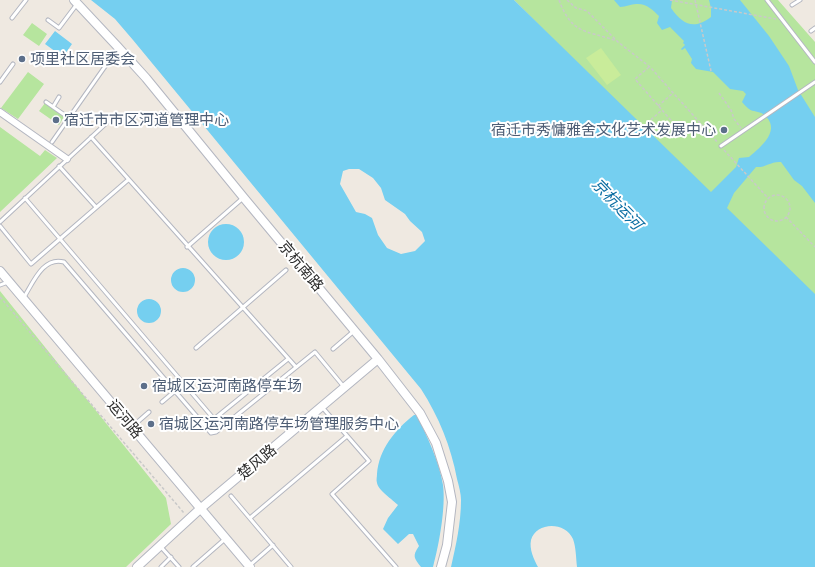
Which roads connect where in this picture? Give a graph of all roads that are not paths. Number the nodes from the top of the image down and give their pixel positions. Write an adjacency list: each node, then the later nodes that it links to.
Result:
1 (26, 0): 6 (lane)
2 (767, 0): 11 (lane)
3 (800, 0): 5 (lane)
4 (75, 2): 7 (lane); 10 (street, 京杭南路)
5 (792, 5)
6 (12, 18)
7 (48, 20)
8 (815, 28): 9 (lane)
9 (810, 31)
10 (119, 47): 20 (lane); 28 (street, 京杭南路)
11 (815, 62)
12 (13, 64): 13 (lane)
13 (0, 82)
14 (815, 82): 23 (lane)
15 (59, 97): 17 (lane)
16 (46, 102): 17 (lane)
17 (53, 107): 20 (lane)
18 (0, 112): 24 (street)
19 (113, 117): 21 (lane)
20 (69, 118): 22 (lane)
21 (91, 138): 24 (lane); 26 (lane)
22 (52, 142)
23 (721, 146)
24 (67, 159): 25 (lane)
25 (60, 166): 27 (lane); 29 (lane)
26 (128, 180): 29 (lane); 33 (lane)
27 (25, 198): 30 (lane); 32 (lane)
28 (244, 198): 33 (lane); 40 (street, 京杭南路)
29 (96, 207): 32 (lane)
30 (0, 222)
31 (0, 226): 32 (lane)
32 (60, 239): 43 (lane)
33 (188, 247): 39 (lane)
34 (286, 270): 39 (lane)
35 (0, 271): 36 (street, 运河路)
36 (9, 282): 37 (lane); 38 (street, 运河路)
37 (0, 285)
38 (23, 299): 47 (lane); 51 (street, 运河路)
39 (243, 308): 41 (lane); 43 (lane)
40 (355, 331): 42 (lane); 44 (street, 京杭南路)
41 (196, 348)
42 (333, 349)
43 (288, 359): 45 (lane)
44 (378, 359): 46 (street, 楚风路); 67 (street, 京杭南路)
45 (296, 367): 46 (lane); 47 (lane)
46 (345, 388): 49 (street, 楚风路)
47 (175, 391): 48 (lane)
48 (162, 402)
49 (322, 407): 52 (lane); 54 (street, 楚风路)
50 (150, 412): 51 (lane)
51 (131, 427): 54 (street, 运河路)
52 (347, 436): 55 (lane); 66 (lane)
53 (231, 496): 55 (lane)
54 (200, 509): 56 (street, 运河路); 57 (street, 楚风路)
55 (250, 518): 58 (lane)
56 (226, 539): 60 (street, 运河路); 64 (lane)
57 (160, 545): 59 (lane); 61 (street, 楚风路)
58 (273, 545): 60 (lane); 65 (lane)
59 (171, 557): 62 (lane); 63 (lane)
60 (250, 566)
61 (137, 567)
62 (161, 567)
63 (179, 567)
64 (193, 567)
65 (292, 567)
66 (396, 567)
67 (441, 567)

